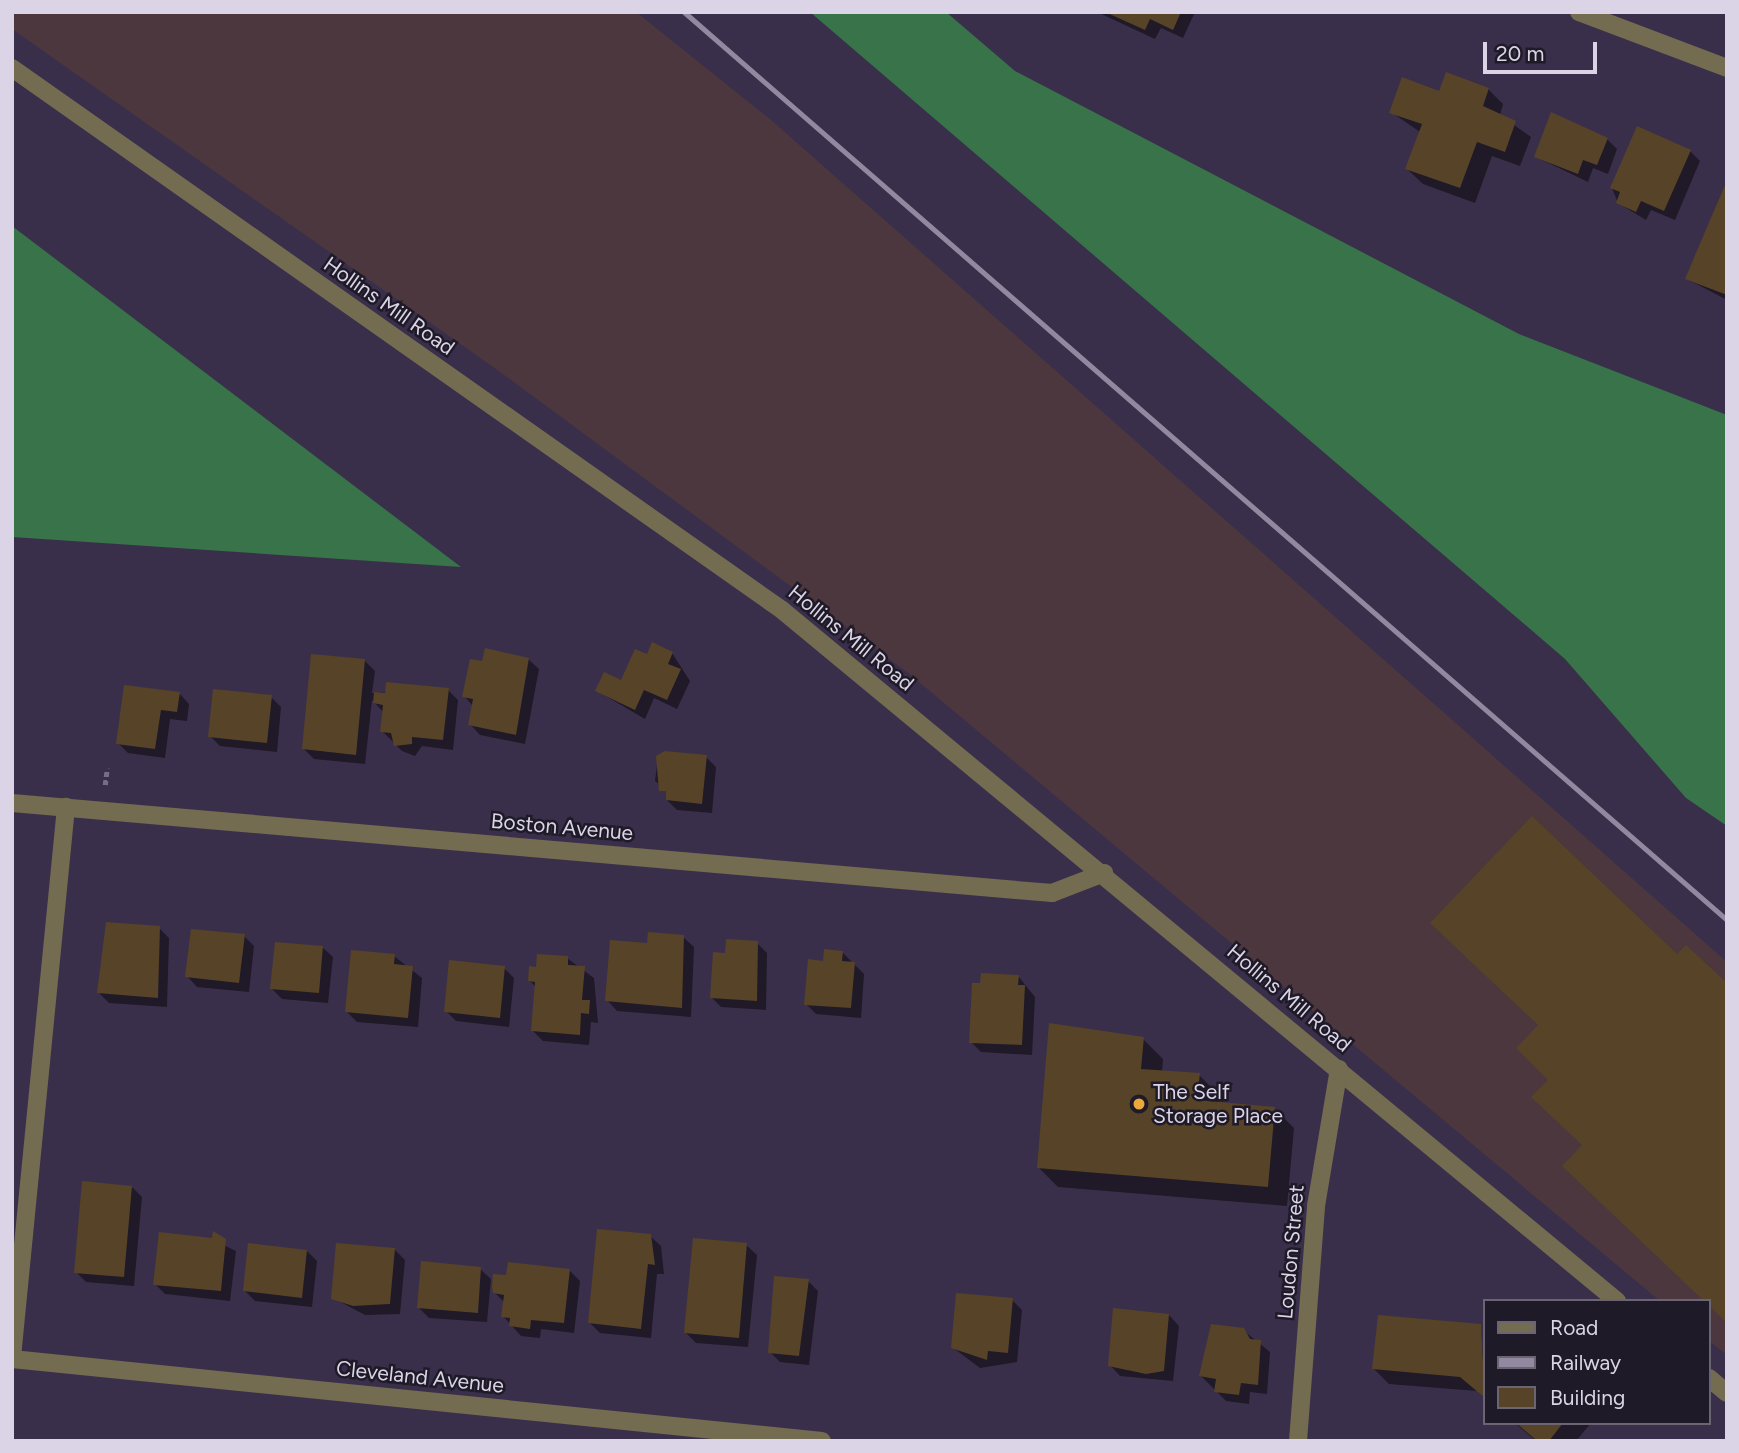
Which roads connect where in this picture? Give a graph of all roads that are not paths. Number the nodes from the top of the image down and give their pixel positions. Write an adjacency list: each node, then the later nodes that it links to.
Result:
1 (1584, 13): 3 (street)
2 (12, 68): 6 (street, Hollins Mill Road)
3 (1727, 68)
4 (12, 803): 5 (street, Boston Avenue)
5 (66, 807): 6 (street, Boston Avenue); 9 (street)
6 (1104, 873): 7 (street, Hollins Mill Road)
7 (1339, 1069): 8 (street, Hollins Mill Road); 13 (street, Loudon Street)
8 (1614, 1299)
9 (12, 1358): 12 (street, Cleveland Avenue)
10 (1711, 1380): 11 (street)
11 (1727, 1393)
12 (822, 1441)
13 (1298, 1441)

